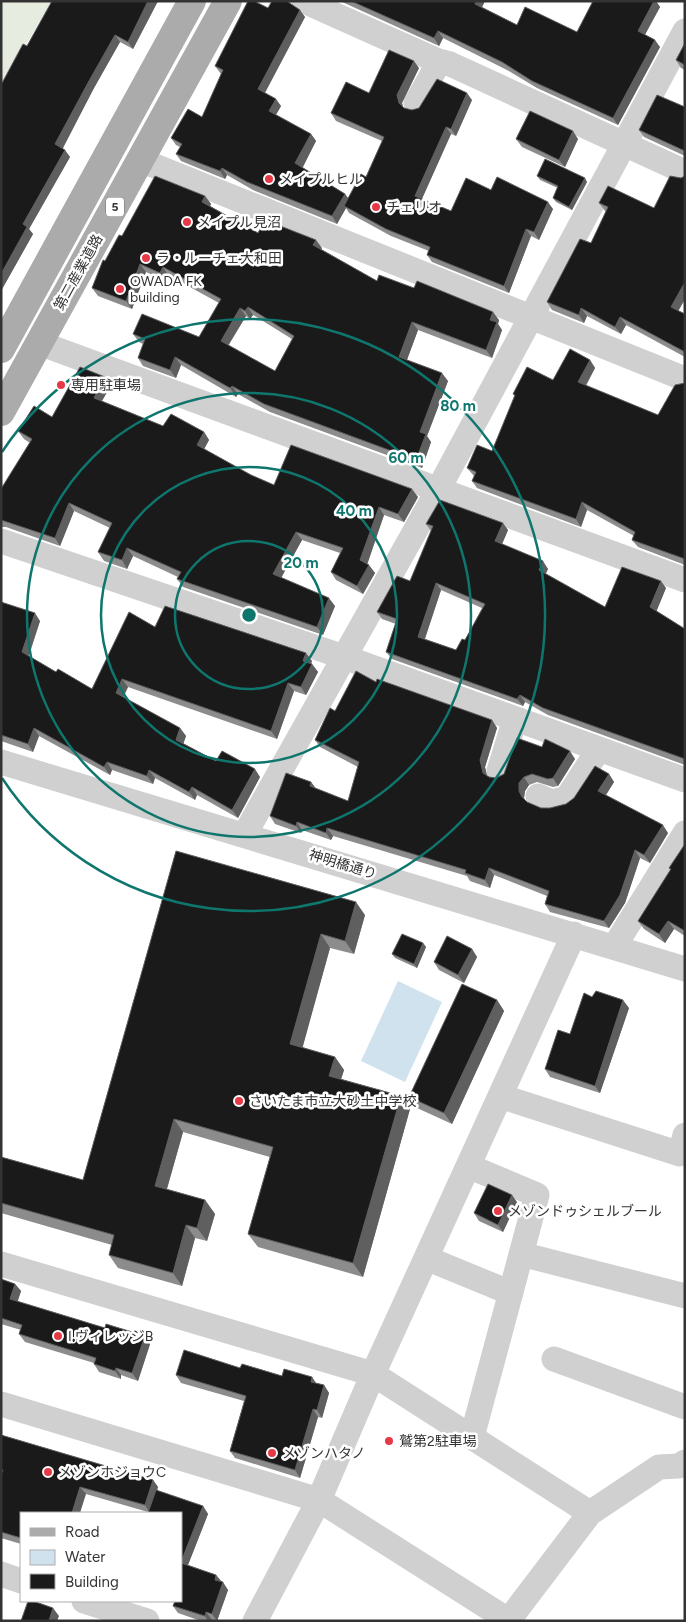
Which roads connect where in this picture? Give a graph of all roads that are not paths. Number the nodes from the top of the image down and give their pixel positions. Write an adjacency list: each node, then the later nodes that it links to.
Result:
1 (192, 1): 13 (main road, 5)
2 (228, 1): 9 (main road, 第二産業道路 / 5)
3 (304, 1): 4 (street)
4 (331, 7): 6 (street)
5 (685, 31): 8 (street)
6 (439, 62): 7 (street); 8 (street)
7 (416, 103)
8 (623, 144): 10 (street); 11 (street)
9 (140, 160): 11 (street); 12 (main road, 第二産業道路 / 5)
10 (685, 172)
11 (530, 316): 14 (street); 16 (street)
12 (39, 343): 15 (main road, 第二産業道路 / 5); 16 (street)
13 (1, 349)
14 (685, 379)
15 (1, 412)
16 (438, 490): 18 (street); 19 (street)
17 (1, 541): 19 (street)
18 (685, 580)
19 (344, 656): 20 (street); 27 (street)
20 (515, 719): 21 (street); 23 (street)
21 (599, 749): 24 (street); 25 (street)
22 (1, 762): 27 (street, 神明橋通り)
23 (499, 771)
24 (685, 780)
25 (538, 796)
26 (685, 833): 29 (street)
27 (245, 834): 28 (street, 神明橋通り)
28 (574, 934): 29 (street, 神明橋通り); 31 (street)
29 (614, 947): 30 (street, 神明橋通り)
30 (685, 969)
31 (500, 1096): 32 (street); 33 (street)
32 (685, 1135)
33 (468, 1166): 34 (street); 35 (street)
34 (521, 1254): 37 (street); 38 (street)
35 (426, 1258): 37 (street); 40 (street)
36 (1, 1264): 40 (street)
37 (511, 1293): 43 (street)
38 (685, 1296)
39 (554, 1359): 42 (street)
40 (373, 1374): 43 (street); 45 (street)
41 (1, 1404): 45 (street)
42 (685, 1408)
43 (472, 1437): 46 (street)
44 (685, 1462): 46 (street)
45 (319, 1500): 50 (street); 52 (street)
46 (590, 1513): 50 (street)
47 (1, 1574): 48 (street)
48 (20, 1581)
49 (87, 1602): 51 (street)
50 (508, 1620)
51 (147, 1621)
52 (255, 1621)

